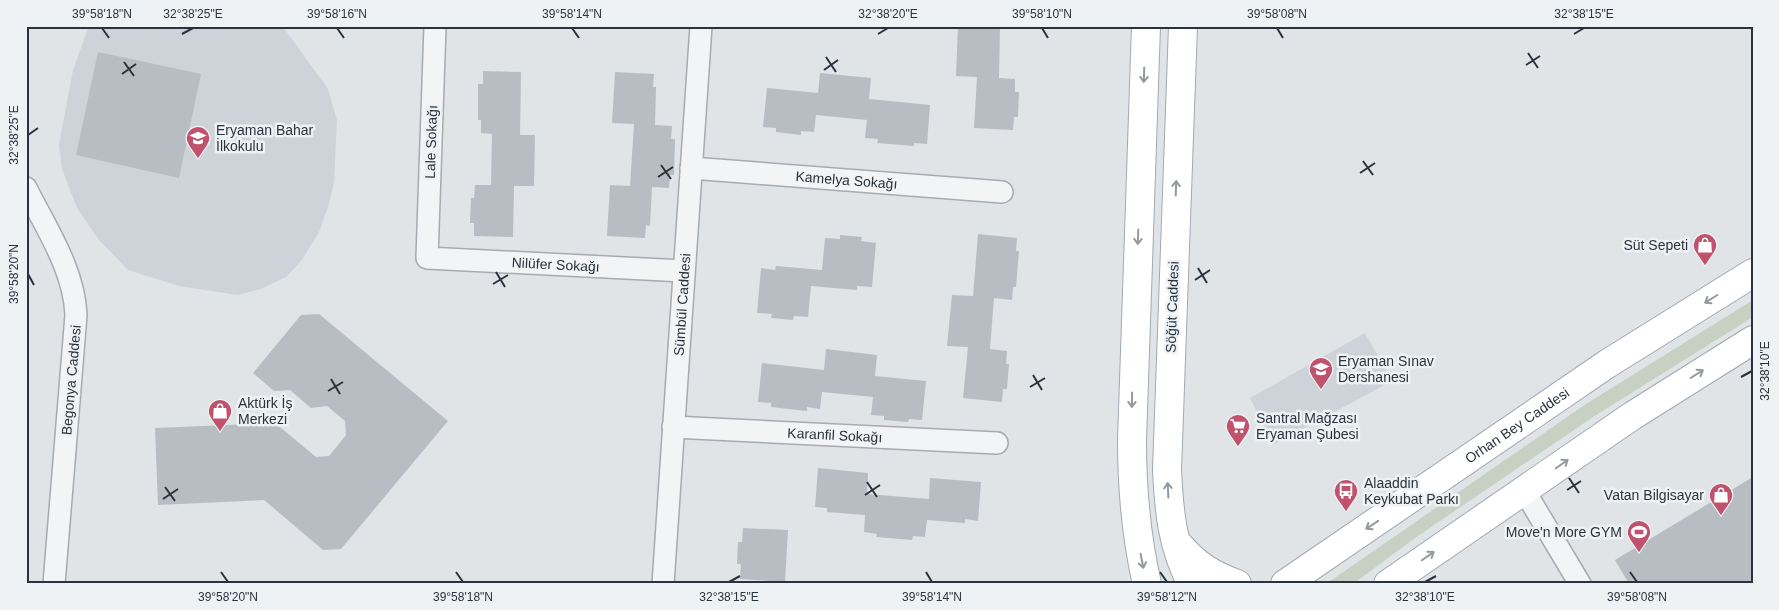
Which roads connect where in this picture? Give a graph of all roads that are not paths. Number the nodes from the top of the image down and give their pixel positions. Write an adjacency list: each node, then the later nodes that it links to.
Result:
1 (435, 26): 8 (street, Lale Sokağı)
2 (701, 26): 5 (street, Sümbül Caddesi)
3 (1146, 26): 18 (main road, one-way to 18)
4 (1183, 26): 15 (main road, Söğüt Caddesi, one-way to 4)
5 (691, 168): 7 (street, Kamelya Sokağı); 9 (street, Sümbül Caddesi)
6 (26, 188): 16 (street, Begonya Caddesi)
7 (1002, 192)
8 (427, 258): 9 (street, Nilüfer Sokağı)
9 (684, 271): 12 (street, Sümbül Caddesi)
10 (1753, 273): 21 (main road, Orhan Bey Caddesi, one-way to 21)
11 (1753, 340): 14 (main road, one-way to 11)
12 (673, 427): 13 (street, Karanfil Sokağı); 17 (street, Sümbül Caddesi)
13 (997, 443)
14 (1524, 490): 22 (main road, one-way to 14); 23 (street)
15 (1173, 538): 19 (main road, Söğüt Caddesi); 20 (main road)
16 (54, 584)
17 (662, 584)
18 (1147, 584)
19 (1192, 584)
20 (1237, 584)
21 (1286, 584)
22 (1388, 584)
23 (1580, 584)

